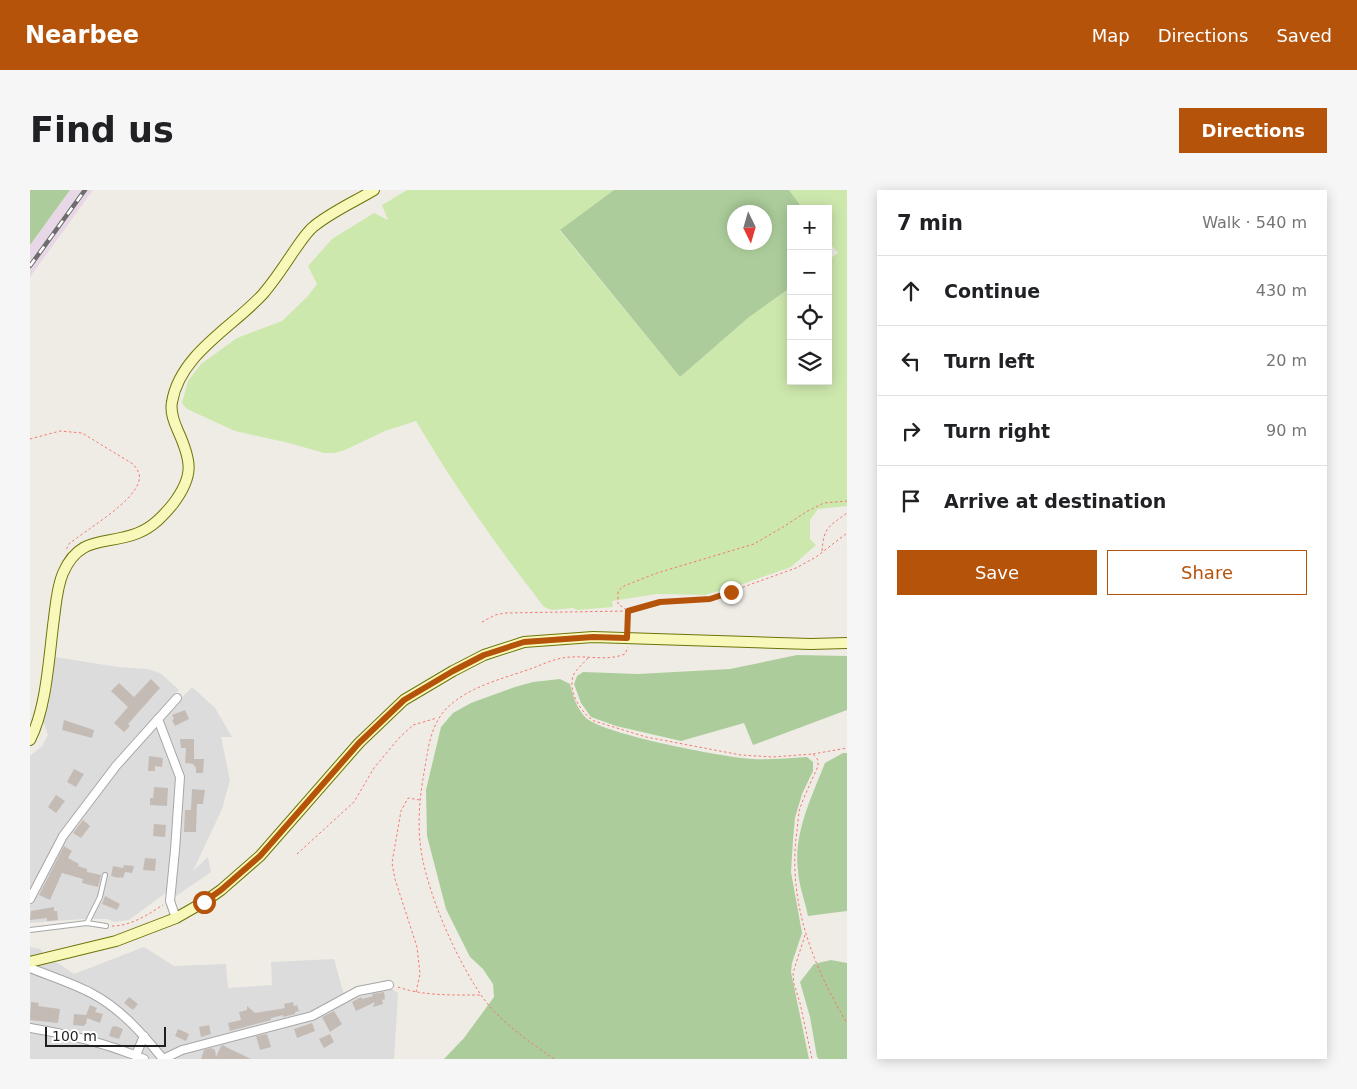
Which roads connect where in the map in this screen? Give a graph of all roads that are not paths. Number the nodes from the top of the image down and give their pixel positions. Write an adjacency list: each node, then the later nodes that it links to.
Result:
1 (374, 190): 5 (street)
2 (847, 643): 8 (street)
3 (177, 698): 4 (street)
4 (158, 719): 7 (street); 8 (street)
5 (30, 740)
6 (105, 874): 9 (lane)
7 (30, 899)
8 (176, 918): 12 (street)
9 (86, 923): 10 (lane); 11 (lane)
10 (106, 926)
11 (30, 930)
12 (30, 962)
13 (30, 968): 16 (street)
14 (390, 984): 19 (street)
15 (30, 1028): 17 (street)
16 (144, 1036): 17 (street); 19 (street)
17 (136, 1055): 18 (street)
18 (144, 1059)
19 (163, 1059)

